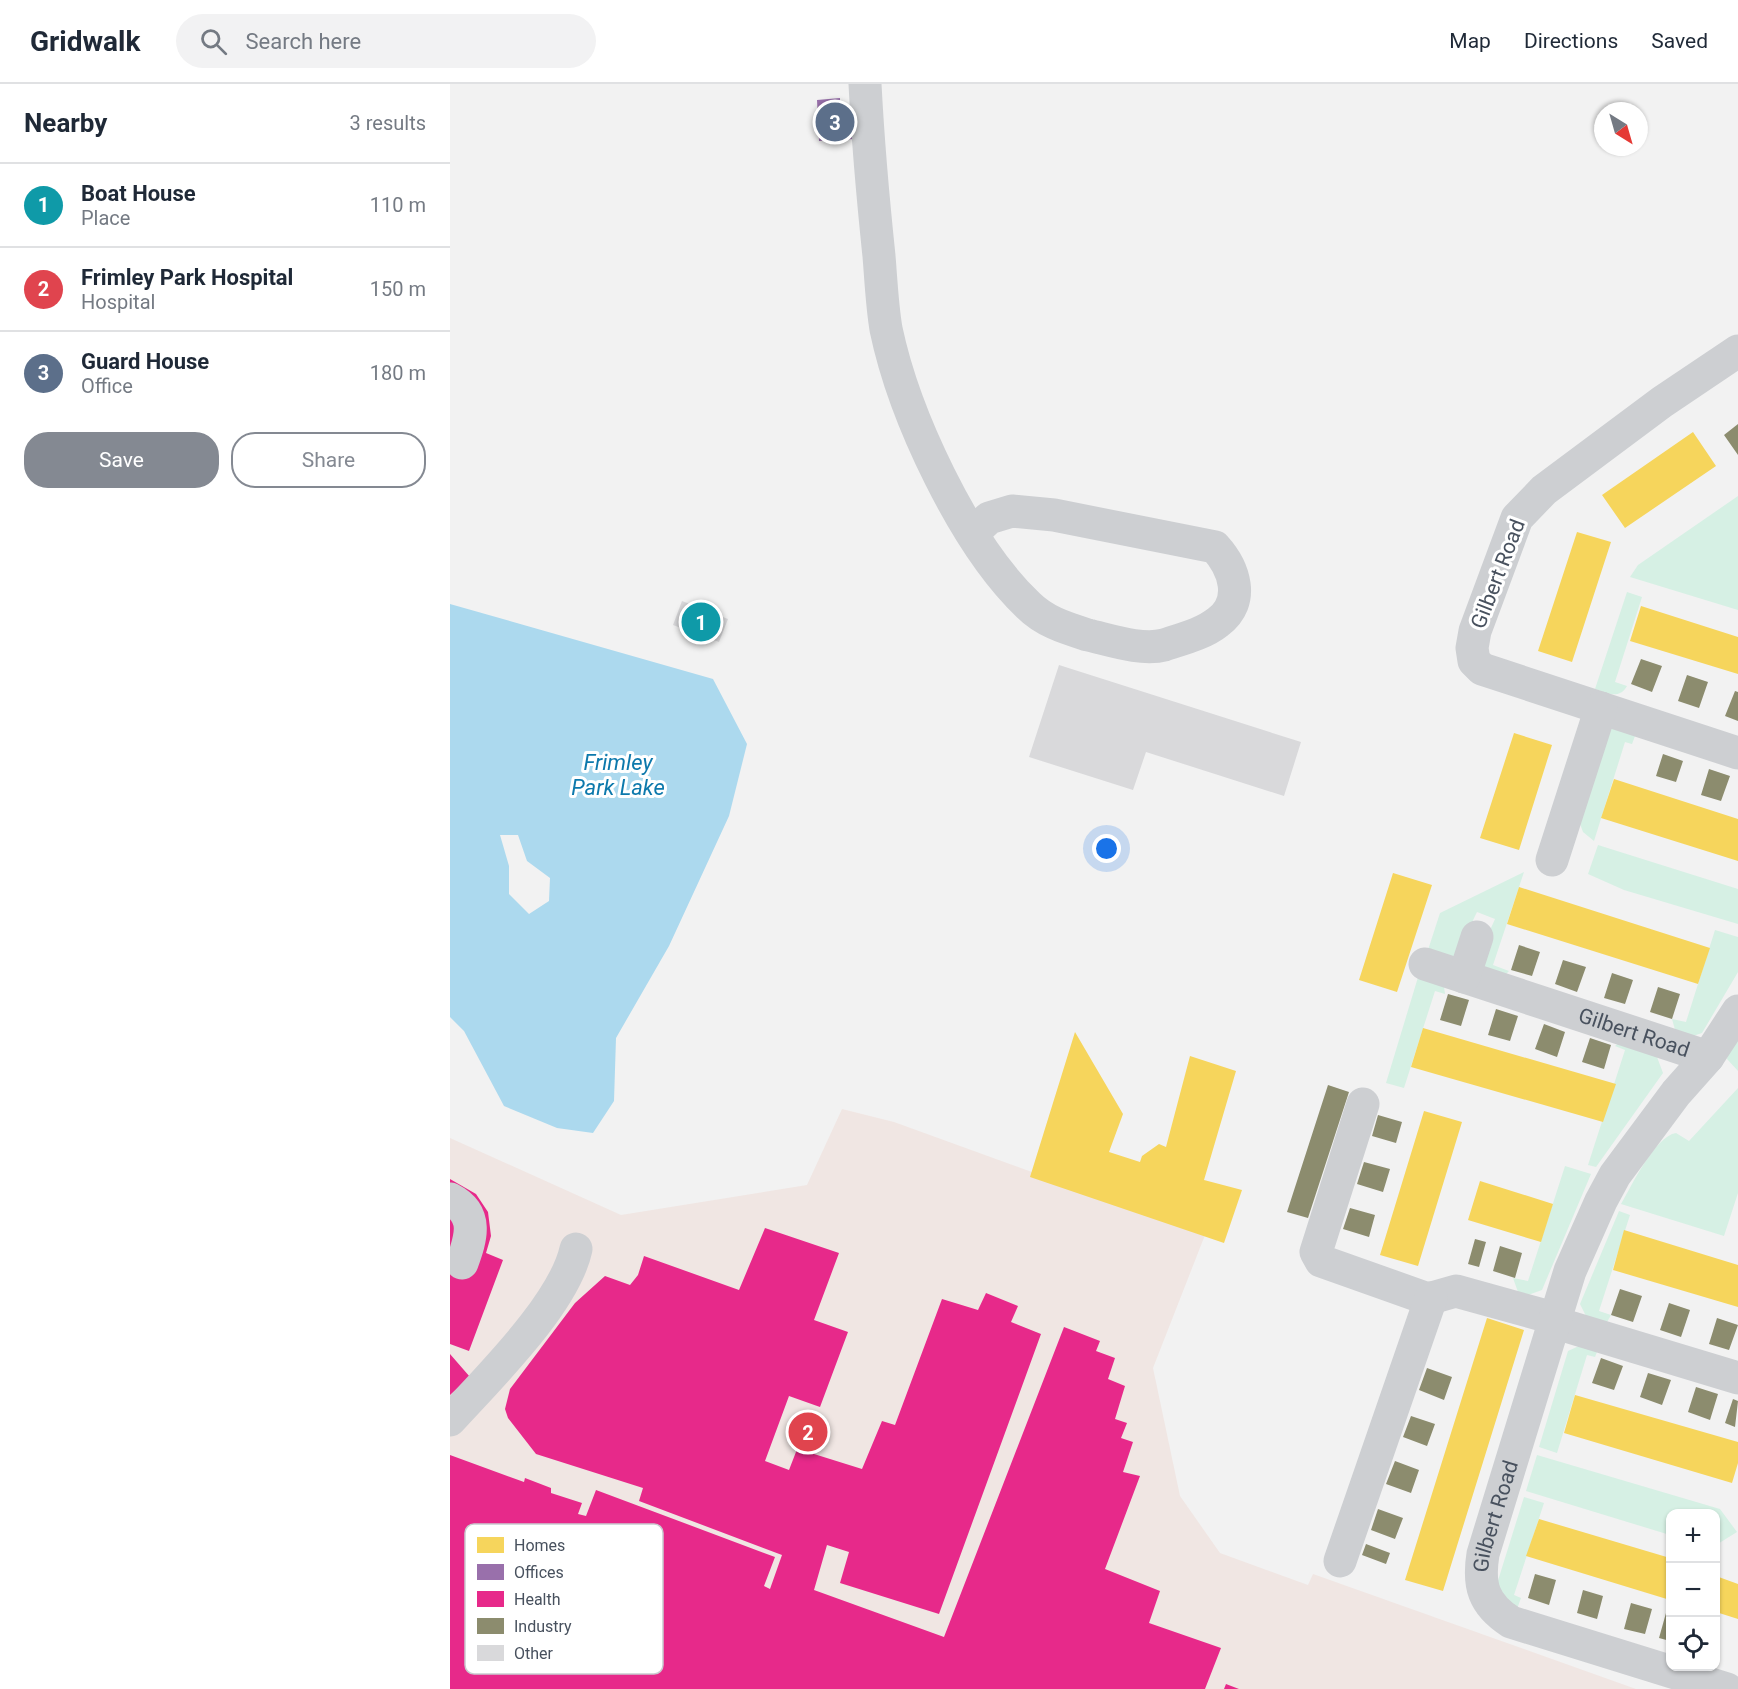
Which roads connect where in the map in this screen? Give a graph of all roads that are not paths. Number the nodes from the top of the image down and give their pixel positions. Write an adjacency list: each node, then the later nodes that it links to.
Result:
1 (865, 84): 3 (street)
2 (1738, 351): 4 (street, Gilbert Road)
3 (972, 534): 3 (street)
4 (1601, 708): 5 (street, Gilbert Road); 6 (street)
5 (1738, 753)
6 (1566, 846)
7 (1477, 937): 9 (street)
8 (1425, 964): 9 (street, Gilbert Road)
9 (1464, 977): 11 (street, Gilbert Road)
10 (1738, 1011): 11 (street, Gilbert Road)
11 (1708, 1057): 17 (street, Gilbert Road)
12 (1363, 1104): 16 (street)
13 (450, 1200): 15 (street)
14 (576, 1249): 19 (street)
15 (456, 1252)
16 (1431, 1298): 17 (street); 20 (street)
17 (1556, 1321): 18 (street); 21 (street, Gilbert Road)
18 (1738, 1378)
19 (450, 1420)
20 (1340, 1561)
21 (1727, 1689)

